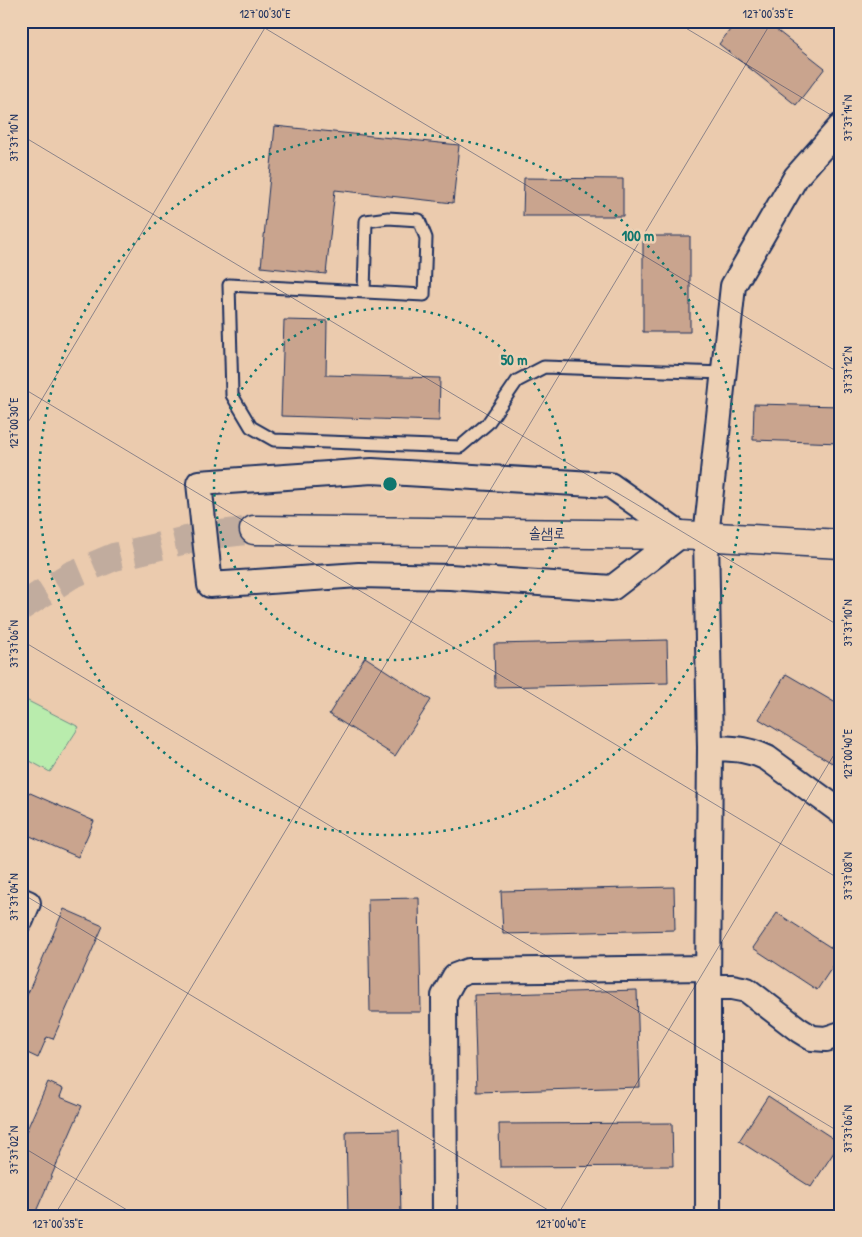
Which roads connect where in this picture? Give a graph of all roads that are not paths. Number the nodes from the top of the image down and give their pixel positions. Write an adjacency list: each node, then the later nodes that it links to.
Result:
1 (841, 126): 3 (street)
2 (364, 292): 2 (lane); 3 (lane)
3 (724, 373): 5 (street)
4 (254, 530): 5 (main road, 솔샘로)
5 (694, 536): 5 (street); 6 (main road, 솔샘로); 7 (street)
6 (841, 544)
7 (710, 748): 8 (street); 11 (street)
8 (841, 812)
9 (21, 900): 10 (street)
10 (21, 920)
11 (708, 978): 12 (street); 13 (street); 14 (street)
12 (841, 1034)
13 (445, 1216)
14 (708, 1216)

